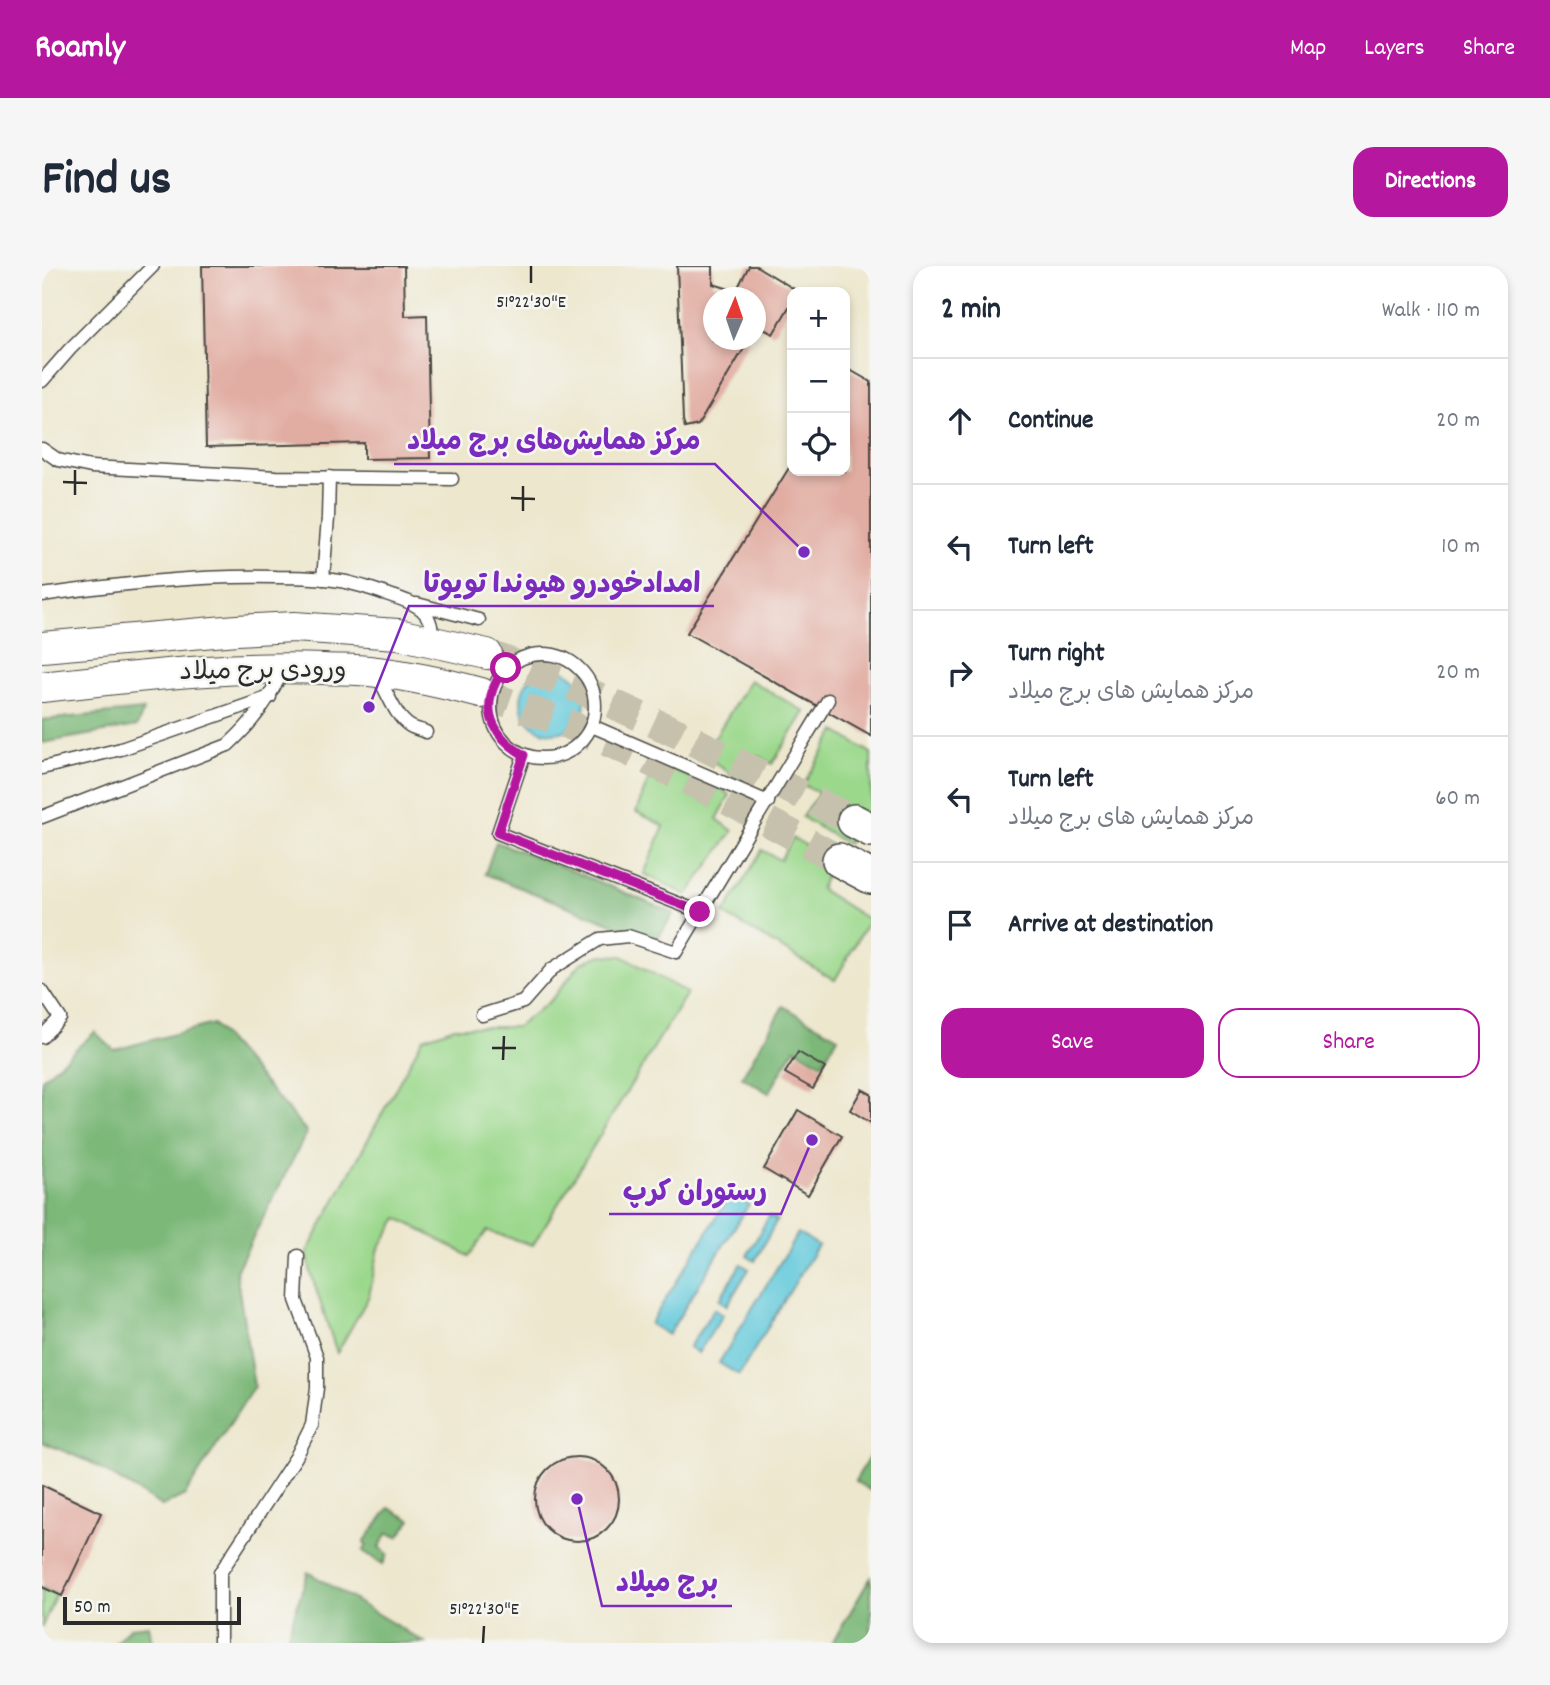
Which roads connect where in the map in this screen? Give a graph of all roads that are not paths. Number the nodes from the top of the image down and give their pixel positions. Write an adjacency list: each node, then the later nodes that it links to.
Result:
1 (153, 266): 2 (lane)
2 (42, 380)
3 (42, 449): 4 (lane)
4 (329, 477): 5 (lane); 6 (lane)
5 (452, 479)
6 (323, 579): 7 (lane); 8 (lane)
7 (42, 595)
8 (413, 603): 9 (lane); 12 (lane)
9 (479, 620)
10 (294, 627): 11 (street); 13 (street); 15 (street)
11 (380, 632): 12 (street); 16 (street)
12 (432, 641): 14 (street)
13 (42, 648)
14 (487, 654)
15 (284, 668): 16 (street, ورودی برج میلاد); 17 (street, ورودی برج میلاد); 19 (lane)
16 (374, 671): 18 (street, ورودی برج میلاد); 22 (lane)
17 (42, 687)
18 (481, 693)
19 (270, 697): 24 (lane); 26 (lane)
20 (828, 700): 25 (lane)
21 (592, 726): 23 (lane); 23 (lane); 25 (lane)
22 (426, 732)
23 (524, 755): 29 (lane)
24 (42, 768)
25 (768, 802): 29 (lane)
26 (42, 817)
27 (839, 860): 28 (main road)
28 (871, 877)
29 (700, 912): 31 (lane)
30 (42, 991): 32 (lane)
31 (482, 1015)
32 (42, 1037)
33 (298, 1256): 34 (lane)
34 (220, 1643)

